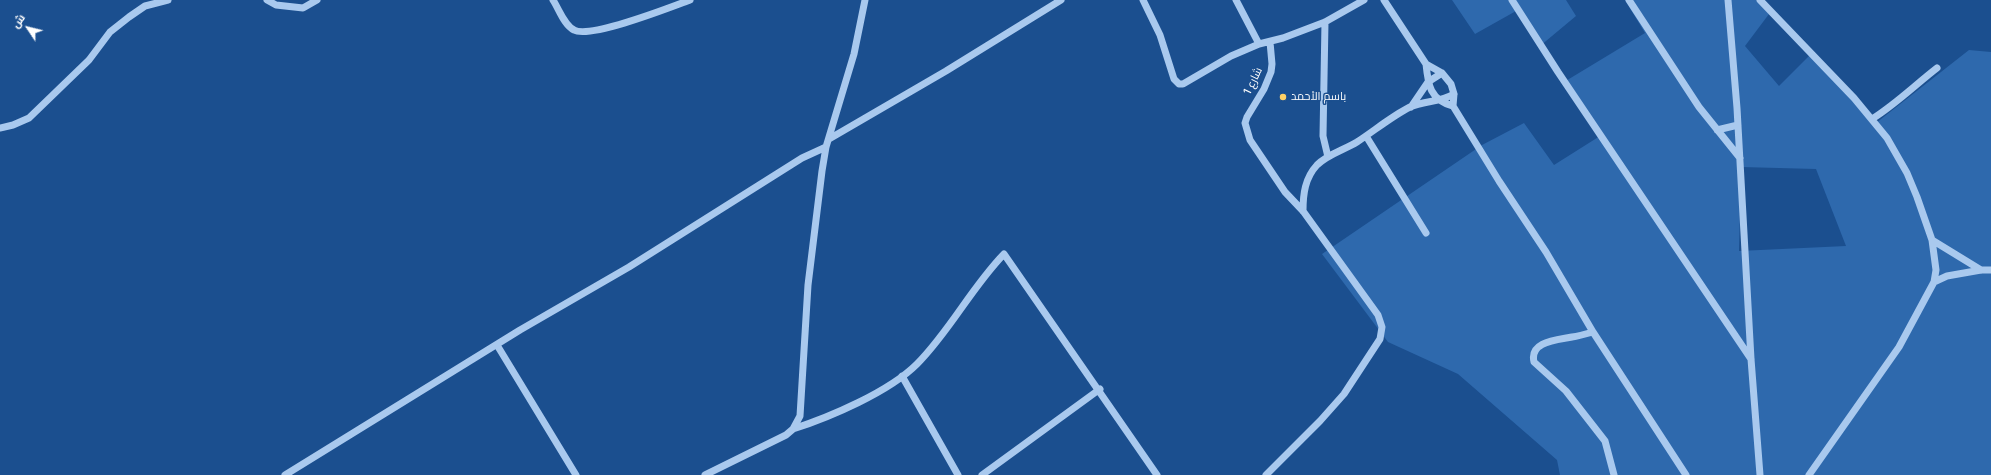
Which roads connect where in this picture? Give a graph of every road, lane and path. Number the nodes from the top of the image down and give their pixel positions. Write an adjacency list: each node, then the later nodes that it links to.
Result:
1 (168, 0): 29 (street)
2 (266, 0): 3 (street)
3 (318, 0)
4 (553, 0): 5 (street)
5 (690, 0)
6 (865, 0): 32 (street)
7 (1061, 0): 32 (street)
8 (1143, 0): 18 (street)
9 (1236, 0): 18 (street)
10 (1364, 0): 16 (street)
11 (1384, 0): 19 (street)
12 (1512, 0): 44 (street)
13 (1629, 0): 30 (street)
14 (1728, 0): 28 (street)
15 (1760, 0): 27 (street)
16 (1325, 22): 17 (street); 34 (street)
17 (1270, 42): 18 (street); 36 (street, شارع 1)
18 (1259, 44)
19 (1426, 64): 21 (street); 22 (street)
20 (1937, 68): 27 (street)
21 (1442, 73): 22 (street); 23 (street)
22 (1428, 82): 24 (street); 26 (street)
23 (1454, 94): 24 (street); 25 (street)
24 (1437, 100): 25 (street); 26 (street)
25 (1453, 106): 42 (street)
26 (1411, 107): 31 (street)
27 (1872, 119): 38 (street)
28 (1738, 125): 30 (street); 35 (street)
29 (0, 128)
30 (1717, 130): 35 (street)
31 (1366, 136): 34 (street); 37 (street)
32 (829, 138): 33 (street)
33 (826, 147): 43 (street); 47 (street)
34 (1328, 157): 36 (street)
35 (1740, 158): 44 (street)
36 (1303, 211): 55 (street)
37 (1426, 233)
38 (1932, 240): 39 (street); 41 (street)
39 (1982, 270): 40 (street); 41 (street)
40 (1991, 270)
41 (1934, 282): 58 (street)
42 (1593, 332): 48 (street); 56 (street)
43 (497, 345): 49 (street); 50 (street)
44 (1751, 359): 57 (street)
45 (902, 376): 46 (street); 47 (street); 52 (street)
46 (1100, 389): 53 (street); 54 (street)
47 (793, 429): 51 (street)
48 (1684, 474)
49 (285, 475)
50 (576, 475)
51 (705, 475)
52 (958, 475)
53 (982, 475)
54 (1157, 475)
55 (1266, 475)
56 (1614, 475)
57 (1760, 475)
58 (1809, 475)

